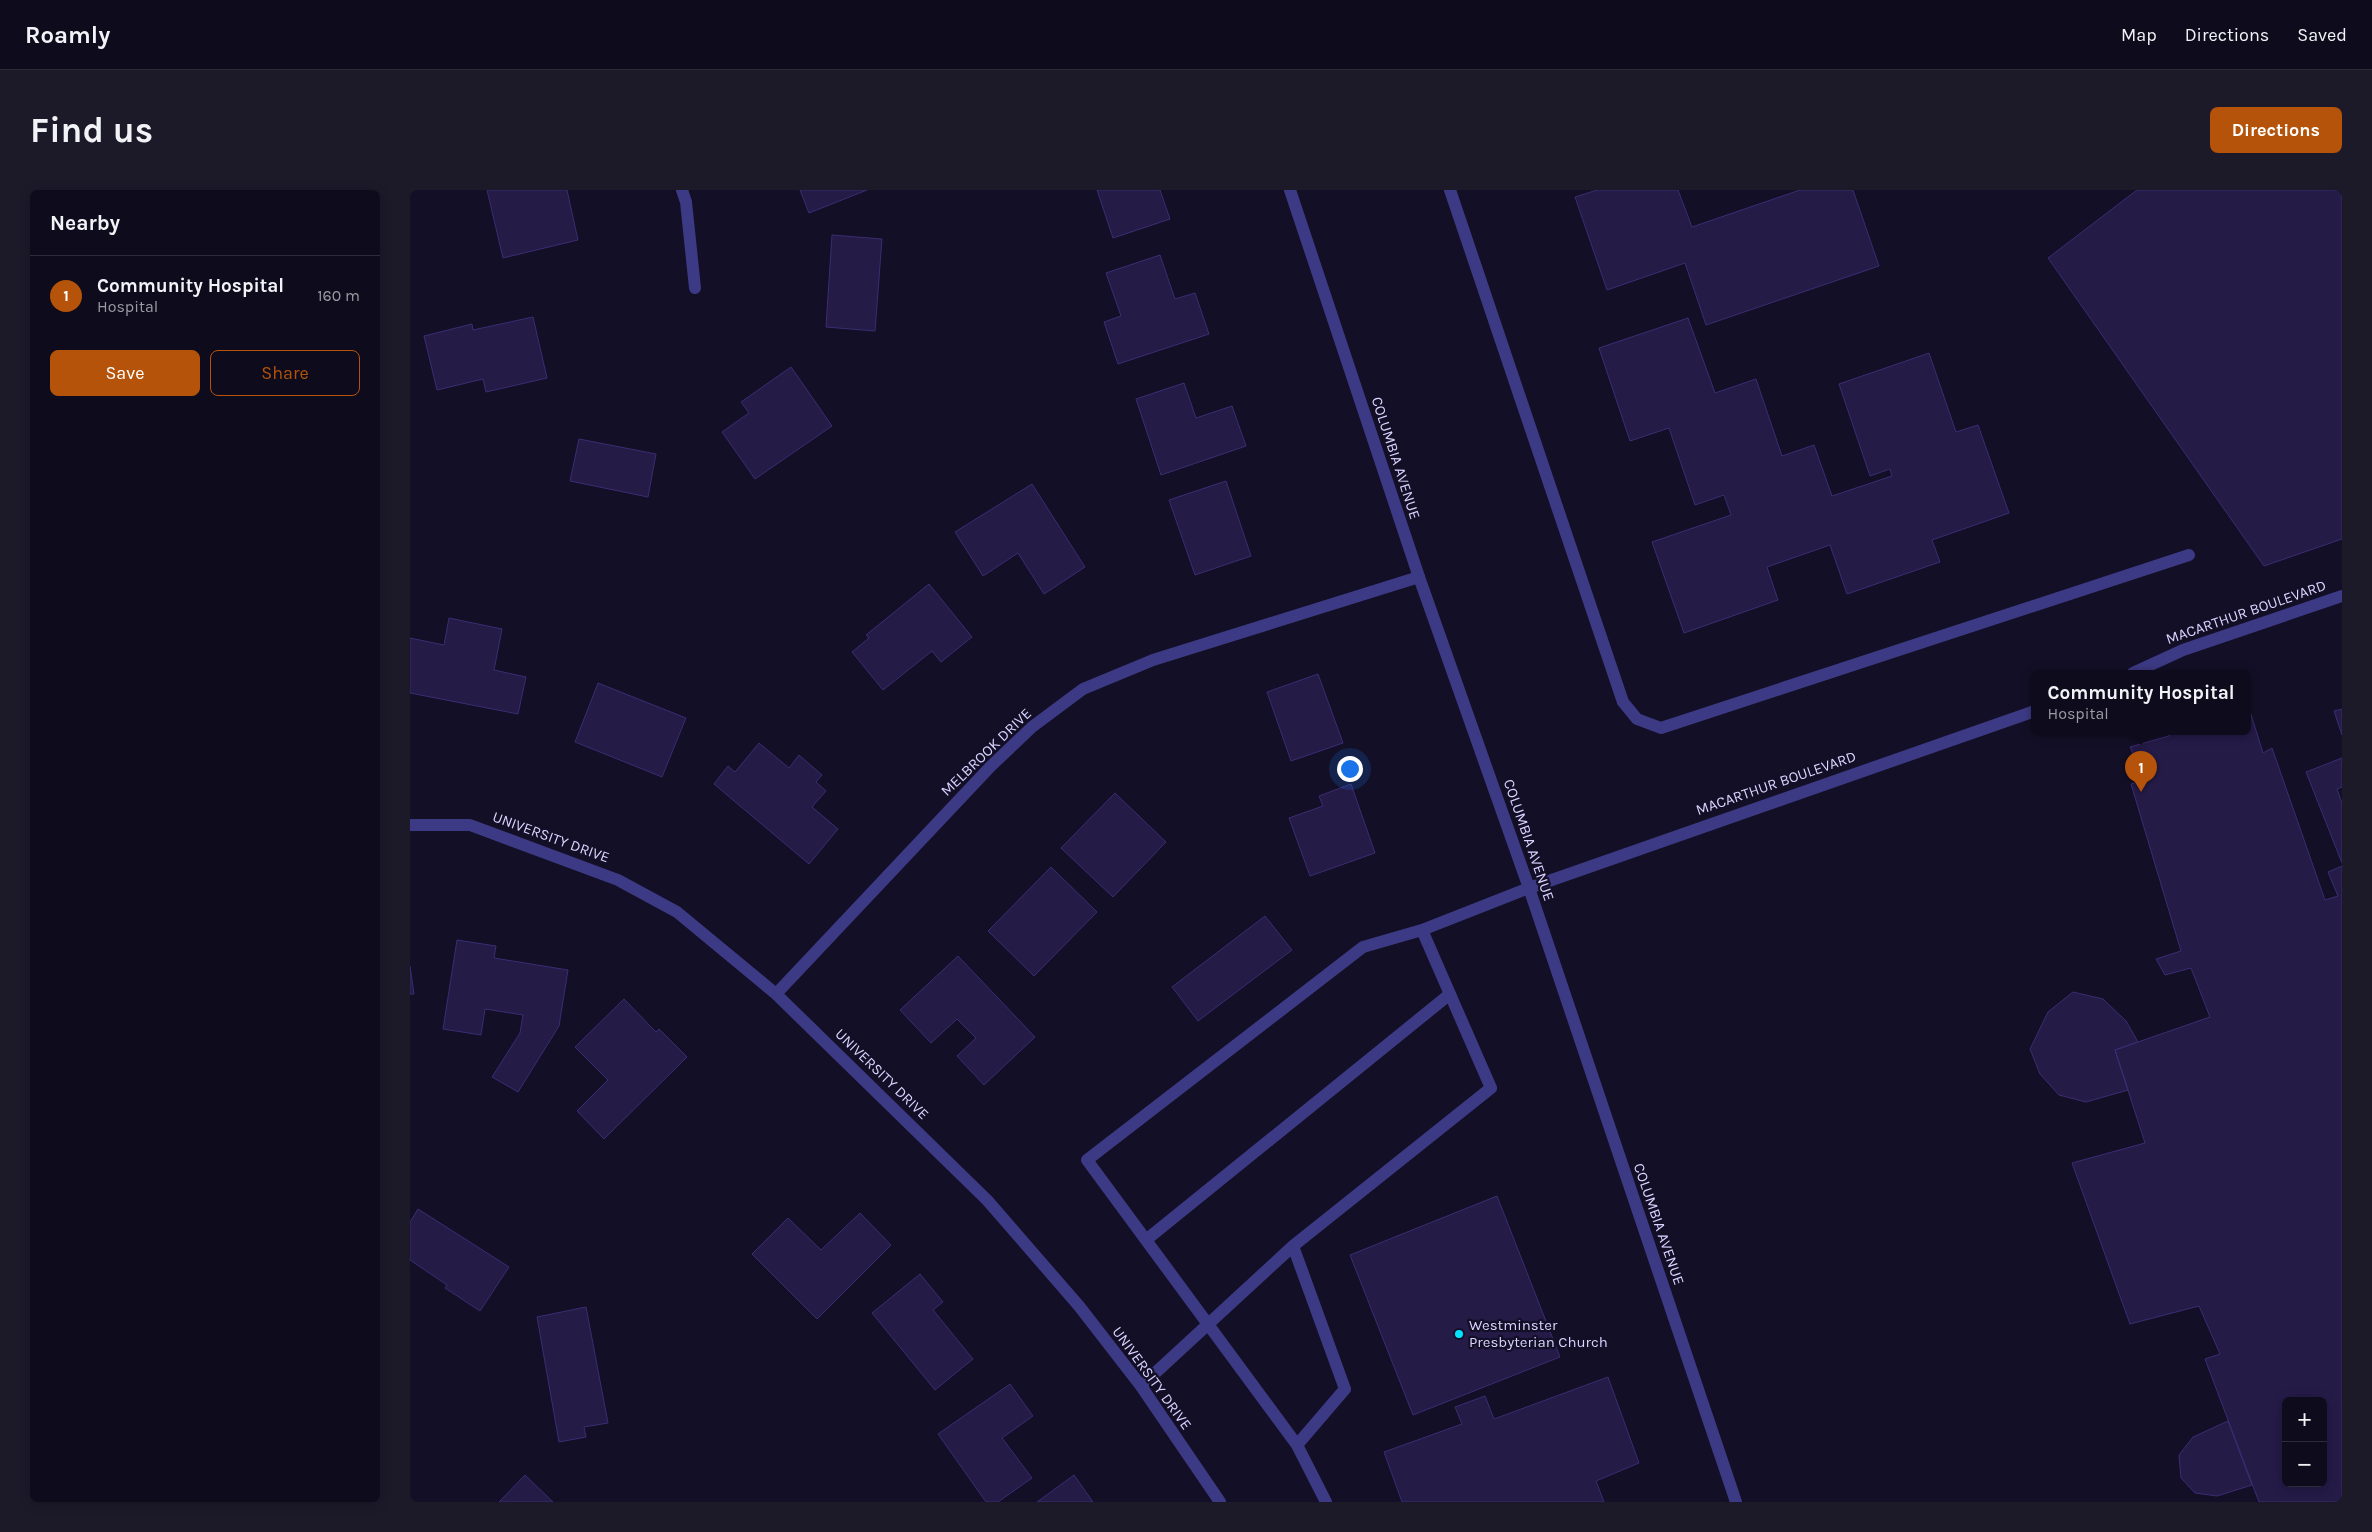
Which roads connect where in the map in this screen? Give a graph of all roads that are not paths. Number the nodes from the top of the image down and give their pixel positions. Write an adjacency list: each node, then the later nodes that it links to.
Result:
1 (682, 190): 4 (street)
2 (1290, 190): 6 (street, COLUMBIA AVENUE)
3 (1450, 190): 5 (street)
4 (695, 288)
5 (2189, 555)
6 (1419, 577): 11 (street, COLUMBIA AVENUE); 13 (street, MELBROOK DRIVE)
7 (2342, 596): 8 (street, MACARTHUR BOULEVARD)
8 (2140, 670)
9 (2031, 712): 11 (street, MACARTHUR BOULEVARD)
10 (410, 825): 13 (street, UNIVERSITY DRIVE)
11 (1529, 888): 12 (street, MACARTHUR BOULEVARD); 22 (street, COLUMBIA AVENUE)
12 (1422, 930): 14 (street); 15 (street, MACARTHUR BOULEVARD)
13 (776, 994): 18 (street, UNIVERSITY DRIVE)
14 (1450, 994): 15 (street); 16 (street)
15 (1146, 1240): 17 (street)
16 (1293, 1246): 17 (street); 19 (street)
17 (1208, 1322): 18 (street); 19 (street)
18 (1141, 1386): 20 (street, UNIVERSITY DRIVE)
19 (1297, 1444): 21 (street)
20 (1220, 1502)
21 (1326, 1502)
22 (1736, 1502)

